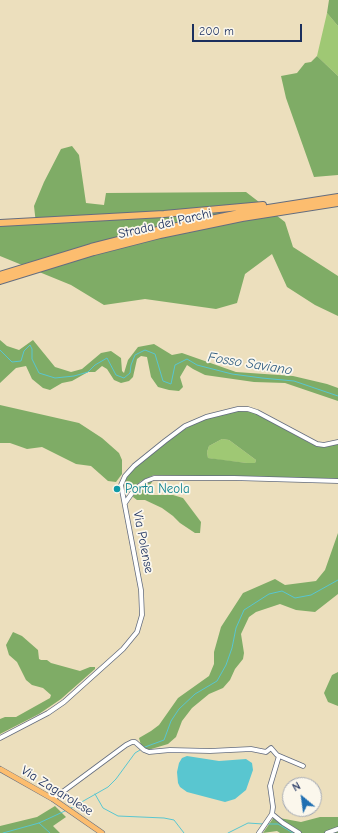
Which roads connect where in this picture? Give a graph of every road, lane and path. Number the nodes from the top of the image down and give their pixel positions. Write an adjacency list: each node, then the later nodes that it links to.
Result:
1 (338, 197): 2 (highway, Strada dei Parchi)
2 (310, 201): 4 (highway); 5 (highway, Strada dei Parchi)
3 (338, 203): 5 (highway, Strada dei Parchi)
4 (0, 223)
5 (93, 250): 6 (highway, Strada dei Parchi); 7 (highway, Strada dei Parchi)
6 (0, 275)
7 (0, 280)
8 (338, 442): 10 (street)
9 (338, 481): 10 (street, Via Polense)
10 (125, 503): 11 (street, Via Polense)
11 (0, 738)
12 (280, 756): 13 (street); 15 (street); 16 (street)
13 (303, 766)
14 (0, 769): 15 (main road, Via Zagarolese)
15 (54, 799): 18 (main road, Via Zagarolese)
16 (272, 814): 19 (street); 20 (street)
17 (338, 829): 21 (street)
18 (102, 833)
19 (259, 833)
20 (299, 833)
21 (327, 833)

